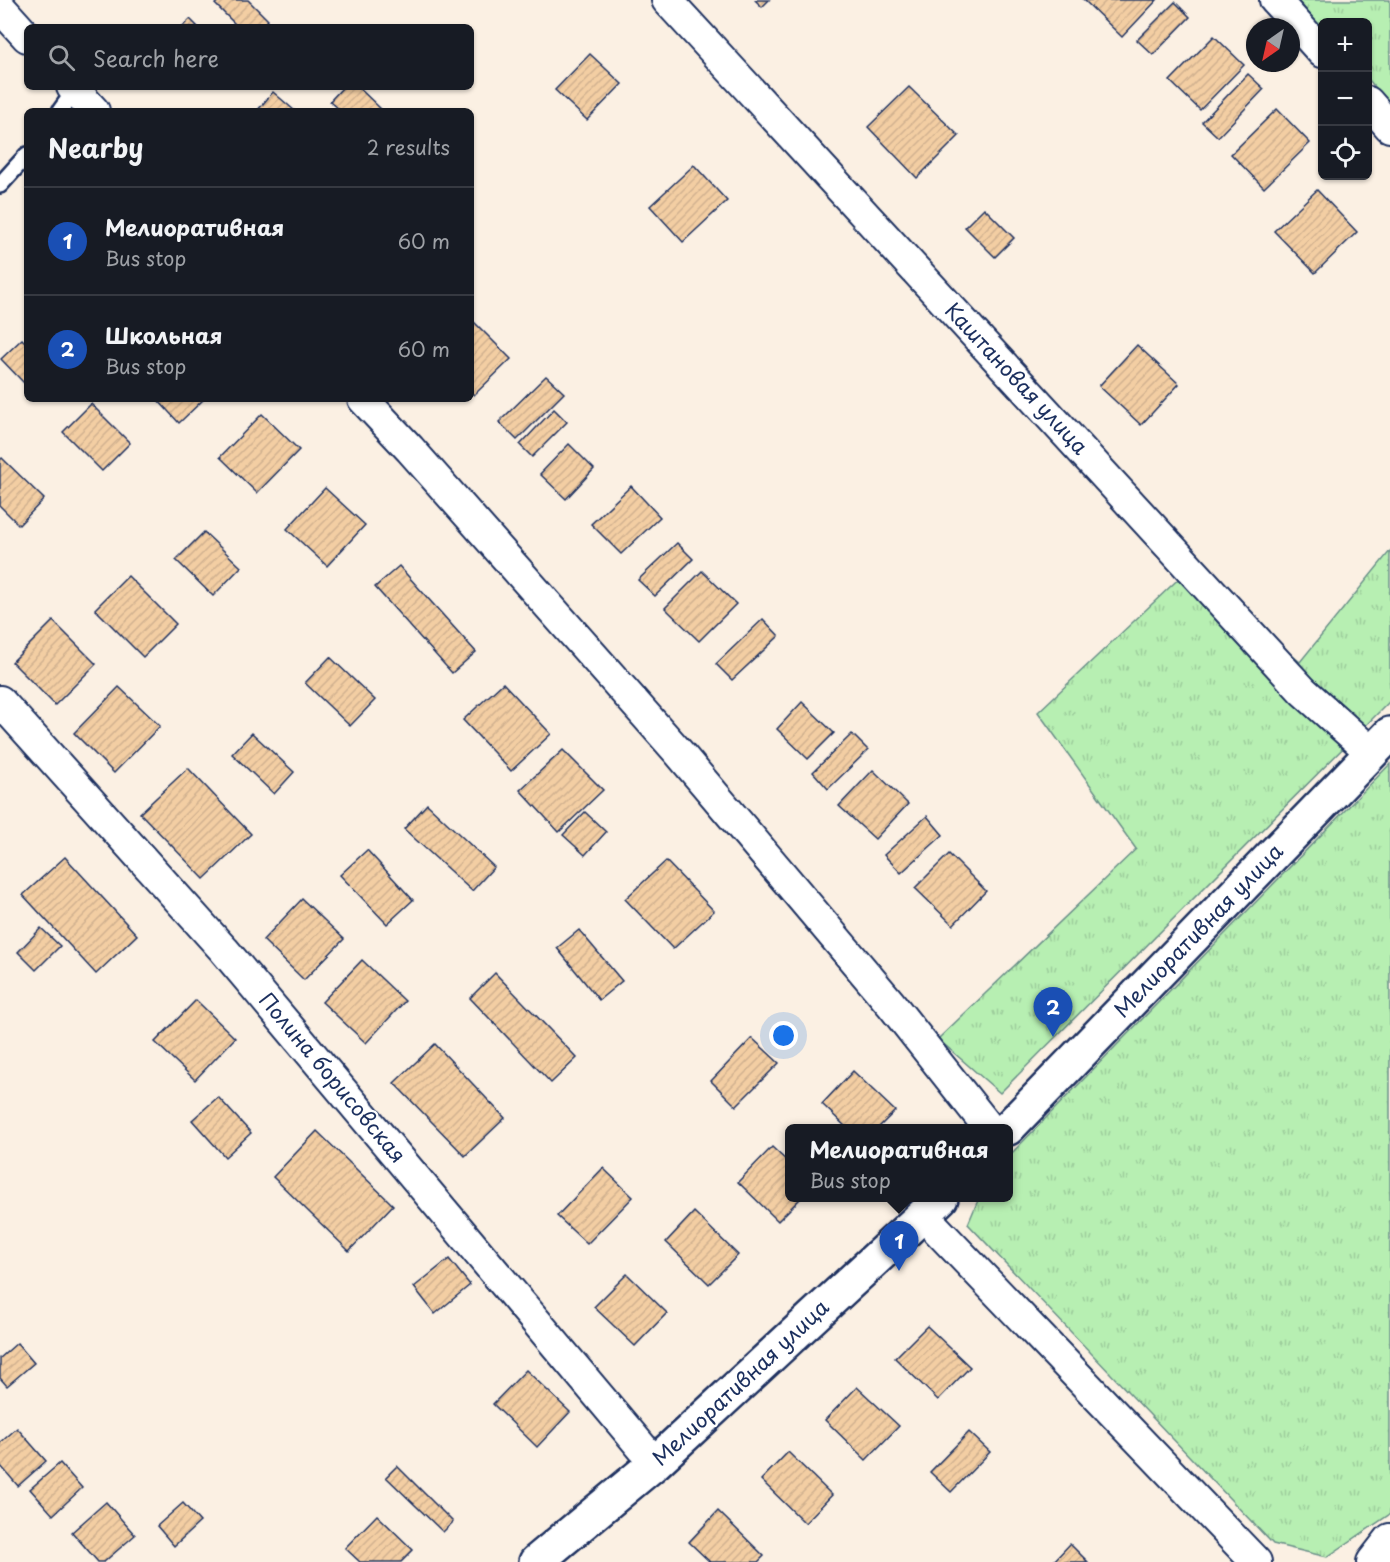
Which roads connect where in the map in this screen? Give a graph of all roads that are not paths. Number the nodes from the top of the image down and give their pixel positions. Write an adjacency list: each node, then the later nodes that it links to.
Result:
1 (667, 0): 12 (street, Каштановая улица)
2 (1275, 0): 5 (street)
3 (0, 8): 4 (street)
4 (24, 34)
5 (1318, 47)
6 (1372, 107): 7 (street)
7 (1390, 127)
8 (24, 158): 9 (lane)
9 (0, 185)
10 (366, 402): 13 (street)
11 (0, 701): 16 (street, Полина борисовская)
12 (1381, 743): 14 (street, Мелиоративная улица)
13 (986, 1124)
14 (1012, 1124)
15 (932, 1206): 16 (street, Мелиоративная улица); 19 (street)
16 (655, 1463): 18 (street, Мелиоративная улица)
17 (1390, 1539): 20 (street)
18 (536, 1562)
19 (1256, 1562)
20 (1372, 1562)

